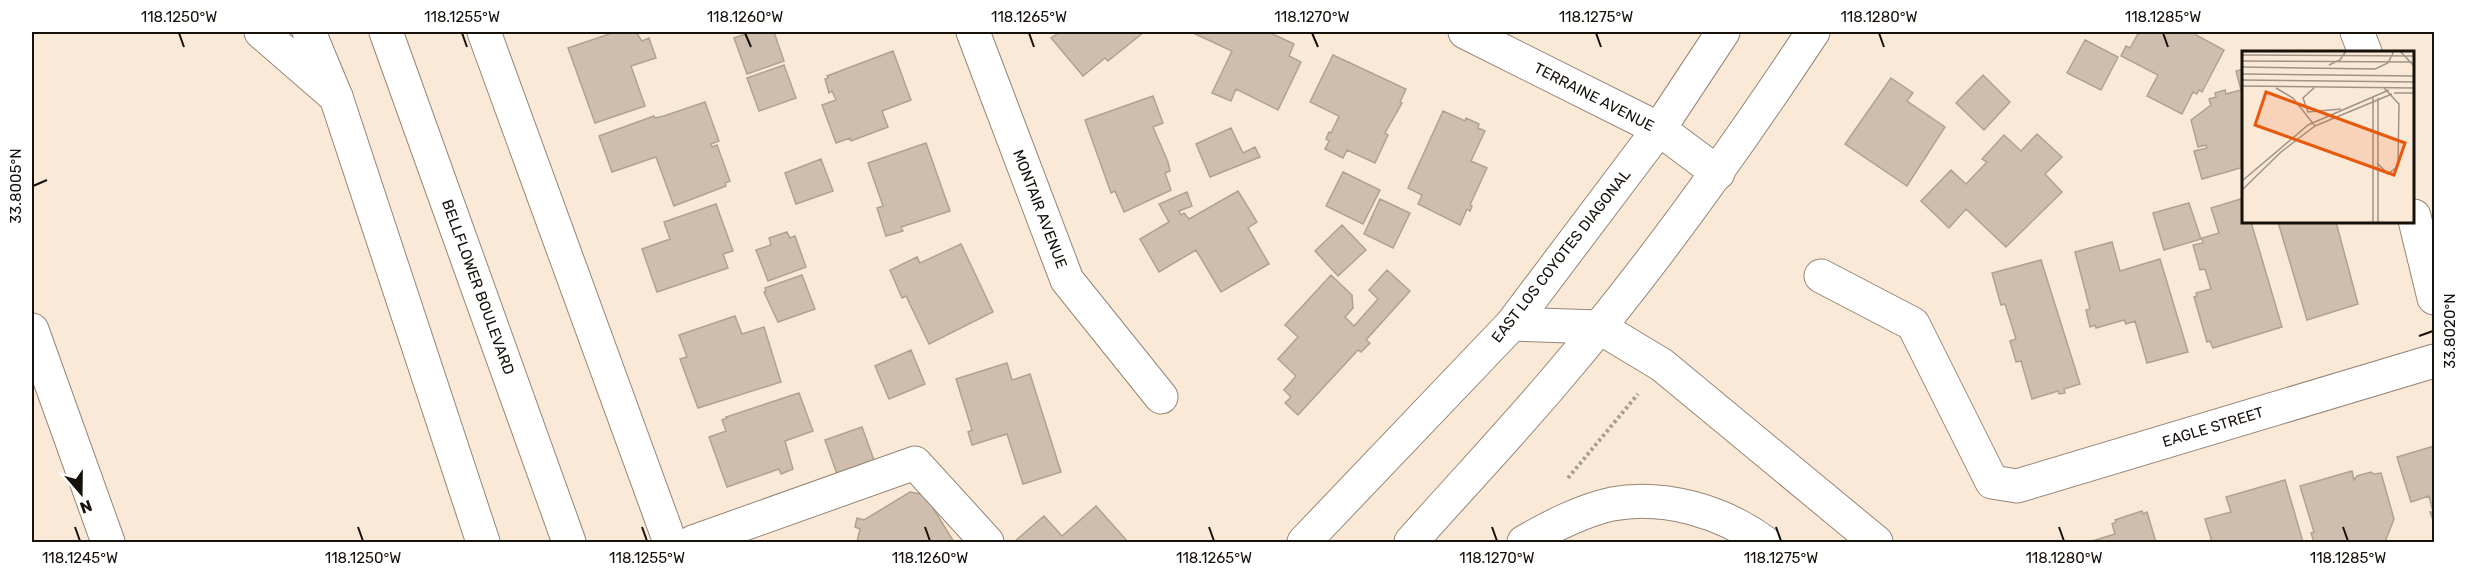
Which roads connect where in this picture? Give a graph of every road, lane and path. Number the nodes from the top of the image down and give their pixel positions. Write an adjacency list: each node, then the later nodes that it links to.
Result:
1 (261, 32): 11 (main road)
2 (309, 32): 11 (main road)
3 (386, 32): 26 (main road, BELLFLOWER BOULEVARD)
4 (484, 32): 27 (main road)
5 (973, 32): 22 (main road, MONTAIR AVENUE)
6 (1465, 32): 12 (main road, TERRAINE AVENUE)
7 (1723, 32): 12 (main road, EAST LOS COYOTES DIAGONAL)
8 (1813, 32): 13 (main road)
9 (2357, 32): 10 (main road)
10 (2365, 51)
11 (336, 97): 25 (main road)
12 (1659, 129): 13 (main road, TERRAINE AVENUE); 17 (main road, EAST LOS COYOTES DIAGONAL)
13 (1718, 173): 18 (main road)
14 (2415, 220): 16 (main road)
15 (1821, 276): 20 (main road, EAGLE STREET)
16 (2434, 298)
17 (1512, 324): 18 (main road); 30 (main road, EAST LOS COYOTES DIAGONAL)
18 (1599, 327): 31 (main road); 34 (main road)
19 (32, 330): 24 (main road)
20 (2434, 361)
21 (1641, 390): 23 (path)
22 (1161, 397)
23 (1562, 485)
24 (108, 543)
25 (483, 543)
26 (569, 543)
27 (670, 543)
28 (693, 543): 29 (main road)
29 (987, 543)
30 (1304, 543)
31 (1411, 543)
32 (1524, 543): 33 (main road)
33 (1764, 543)
34 (1876, 543)

